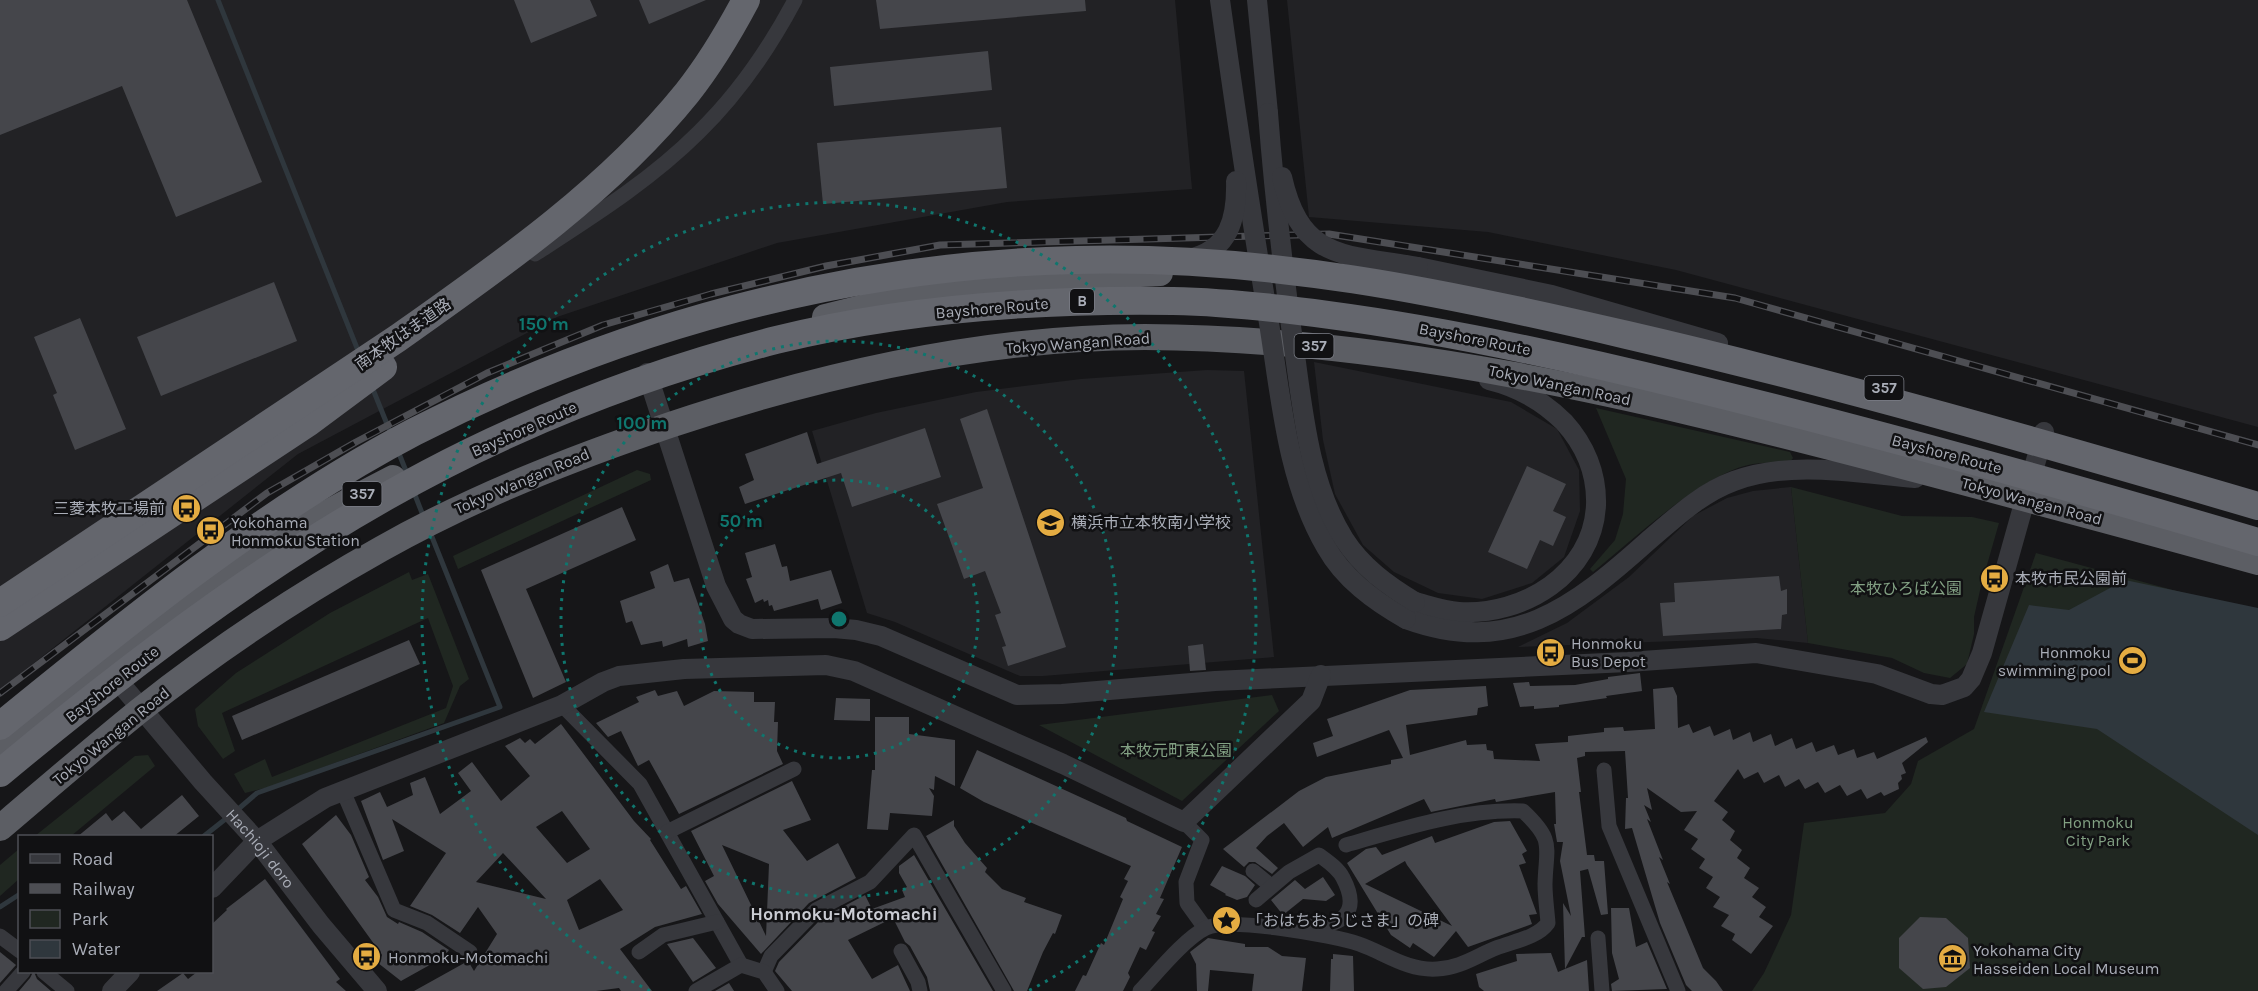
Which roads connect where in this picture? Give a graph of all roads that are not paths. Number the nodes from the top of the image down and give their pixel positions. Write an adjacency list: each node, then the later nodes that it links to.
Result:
1 (736, 0): 19 (highway, 南本牧はま道路)
2 (746, 0): 8 (highway, 南本牧はま道路, bridge)
3 (795, 0): 23 (street)
4 (1220, 0): 6 (street, bridge)
5 (1257, 0): 7 (street)
6 (1235, 112): 9 (street, bridge); 24 (street, bridge)
7 (1268, 113): 10 (street, bridge); 24 (street, bridge)
8 (560, 217): 23 (highway, 南本牧はま道路, bridge); 25 (highway, bridge)
9 (901, 298): 10 (highway, 357); 12 (highway, 357)
10 (1724, 345): 14 (highway, 357)
11 (1387, 355): 13 (highway, Tokyo Wangan Road / 357); 15 (highway, Tokyo Wangan Road / 357); 24 (street)
12 (647, 373): 13 (street); 26 (highway, 357)
13 (665, 427): 27 (street); 29 (highway, Tokyo Wangan Road / 357)
14 (2044, 432): 16 (highway, 357); 17 (street)
15 (1959, 482): 17 (highway, Tokyo Wangan Road / 357); 24 (street)
16 (2258, 493)
17 (2025, 499): 21 (highway, Tokyo Wangan Road / 357); 27 (street)
18 (2258, 506): 30 (highway, bridge)
19 (101, 525): 22 (highway, 南本牧はま道路); 23 (highway, bridge)
20 (2258, 542): 34 (highway, Bayshore Route / B, bridge)
21 (2258, 562)
22 (0, 593)
23 (0, 606)
24 (1410, 610)
25 (0, 627)
26 (102, 661): 29 (street, Hachioji doro); 31 (highway, 357)
27 (1321, 675): 36 (street)
28 (562, 705): 35 (street); 36 (street); 38 (street)
29 (142, 709): 37 (highway, Tokyo Wangan Road / 357); 39 (street, Hachioji doro)
30 (0, 726)
31 (0, 746)
32 (794, 769): 38 (street)
33 (1604, 770): 69 (street)
34 (0, 773)
35 (343, 791): 39 (street); 52 (street)
36 (1184, 822): 47 (street)
37 (0, 828)
38 (667, 832): 45 (street)
39 (257, 841): 43 (street); 62 (street, Hachioji doro)
40 (1346, 844): 46 (street)
41 (1253, 871): 42 (street)
42 (1271, 886): 44 (street); 46 (street)
43 (213, 887)
44 (1256, 900)
45 (717, 922): 53 (street); 54 (street)
46 (1260, 927): 47 (street)
47 (1206, 928): 67 (street)
48 (0, 936): 50 (street)
49 (1598, 938): 68 (street)
50 (18, 950)
51 (901, 951): 65 (street)
52 (470, 952)
53 (639, 952)
54 (741, 965): 55 (street); 63 (street)
55 (765, 972): 64 (street); 66 (street)
56 (22, 973): 59 (street)
57 (45, 973): 60 (street)
58 (129, 973): 61 (street)
59 (6, 991)
60 (67, 991)
61 (111, 991)
62 (377, 991)
63 (696, 991)
64 (777, 991)
65 (920, 991)
66 (1004, 991)
67 (1140, 991)
68 (1602, 991)
69 (1678, 991)

